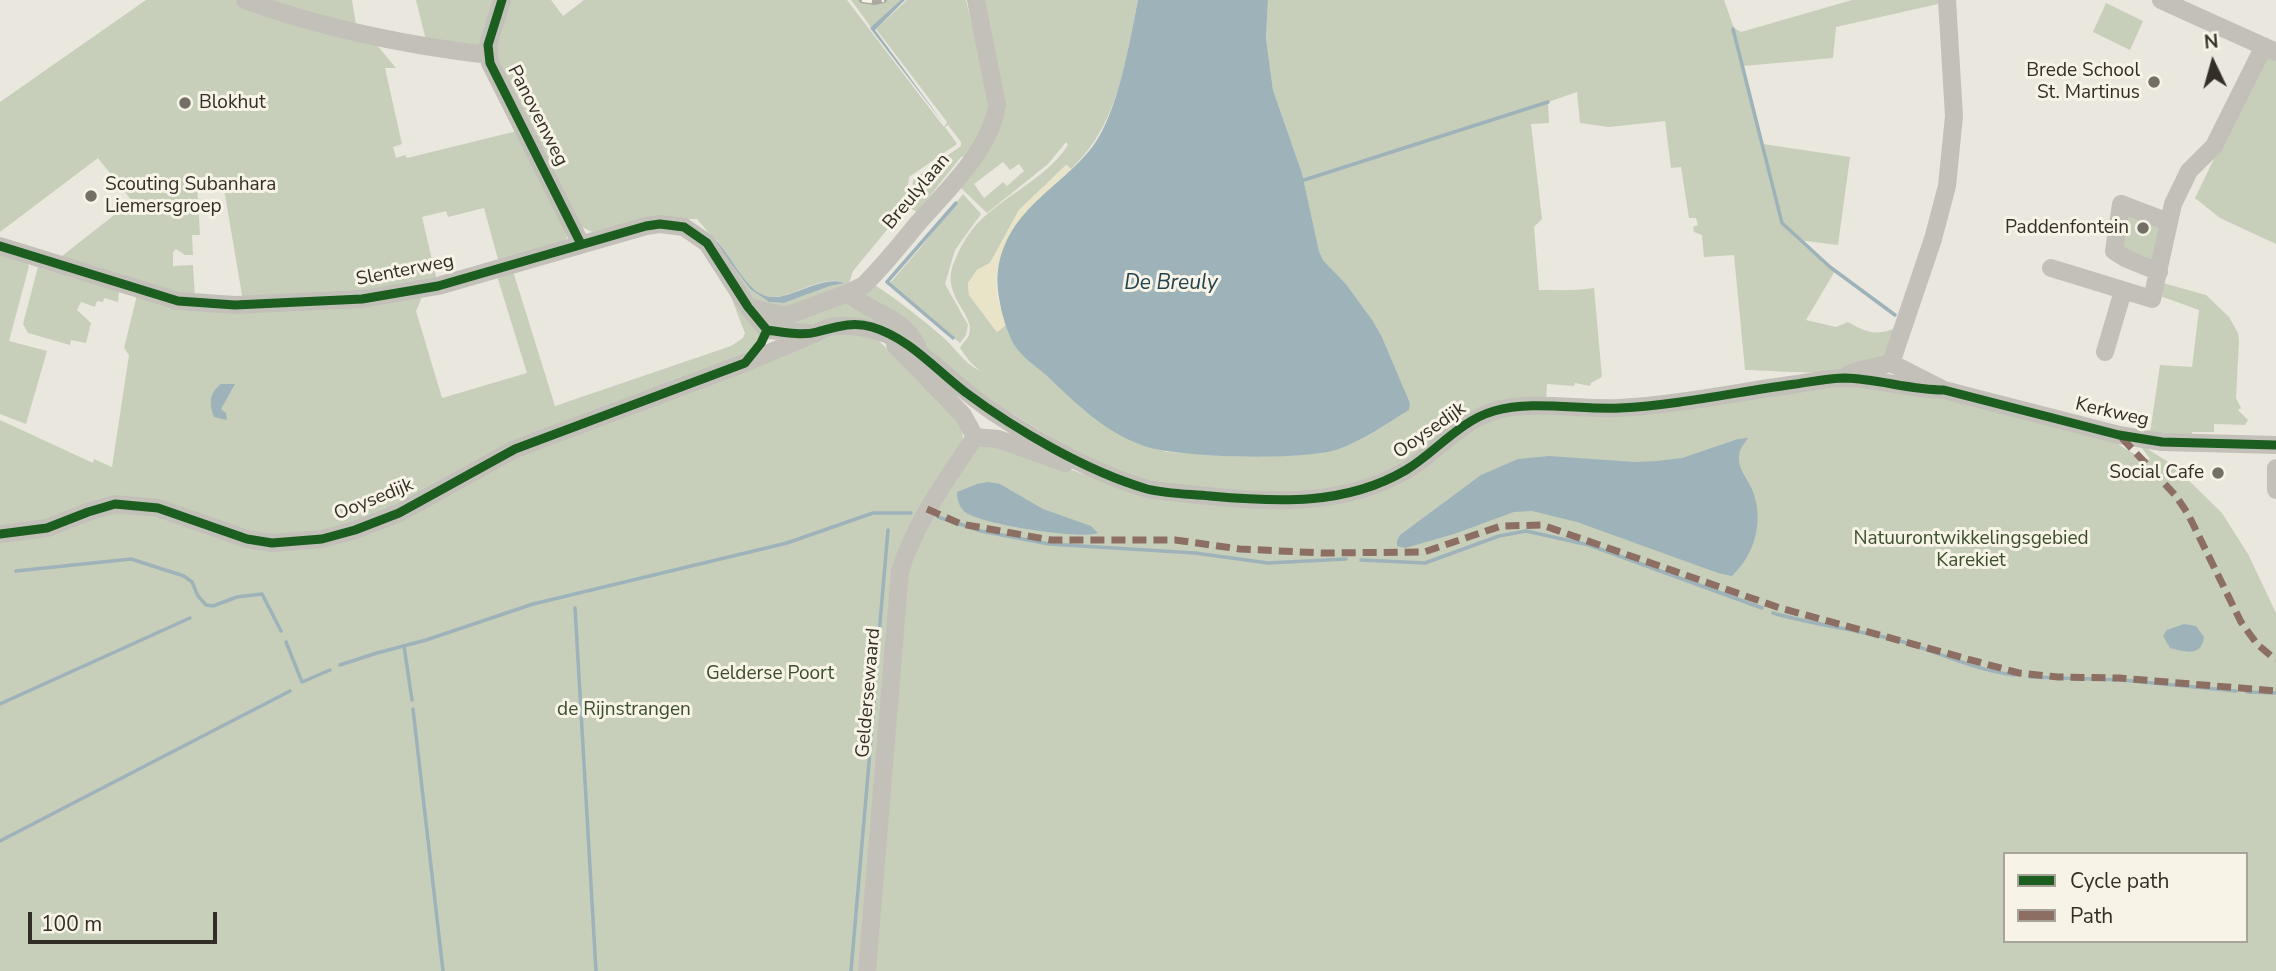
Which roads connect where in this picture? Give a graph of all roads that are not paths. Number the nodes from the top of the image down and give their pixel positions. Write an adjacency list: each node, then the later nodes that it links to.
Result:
1 (245, 0): 7 (street)
2 (502, 0): 7 (street, Panovenweg)
3 (976, 0): 14 (street, Breulylaan)
4 (1947, 0): 22 (street)
5 (2161, 0): 6 (street)
6 (2270, 49): 8 (street)
7 (488, 54): 9 (street, Panovenweg)
8 (2168, 222): 12 (street); 12 (street)
9 (581, 244): 10 (street, Slenterweg); 15 (street, Slenterweg)
10 (0, 246)
11 (2051, 268): 13 (street)
12 (2159, 272): 13 (street)
13 (2123, 291): 19 (street)
14 (848, 293): 15 (street, Breulylaan); 20 (street)
15 (748, 307): 16 (street, Slenterweg)
16 (767, 330): 17 (street); 21 (street)
17 (815, 333): 18 (street, Ooysedijk); 21 (street, Ooysedijk)
18 (888, 334): 20 (street, Ooysedijk); 25 (street)
19 (2105, 352)
20 (922, 355): 28 (street, Ooysedijk)
21 (745, 363): 30 (street, Ooysedijk)
22 (1891, 363): 23 (street); 24 (street)
23 (1842, 378): 24 (street, Ooysedijk); 28 (street, Ooysedijk)
24 (1944, 390): 26 (street, Kerkweg)
25 (975, 437): 28 (street); 31 (street, Geldersewaard)
26 (2276, 445)
27 (2276, 468): 29 (street)
28 (1096, 470)
29 (2276, 490)
30 (0, 534)
31 (867, 971)

